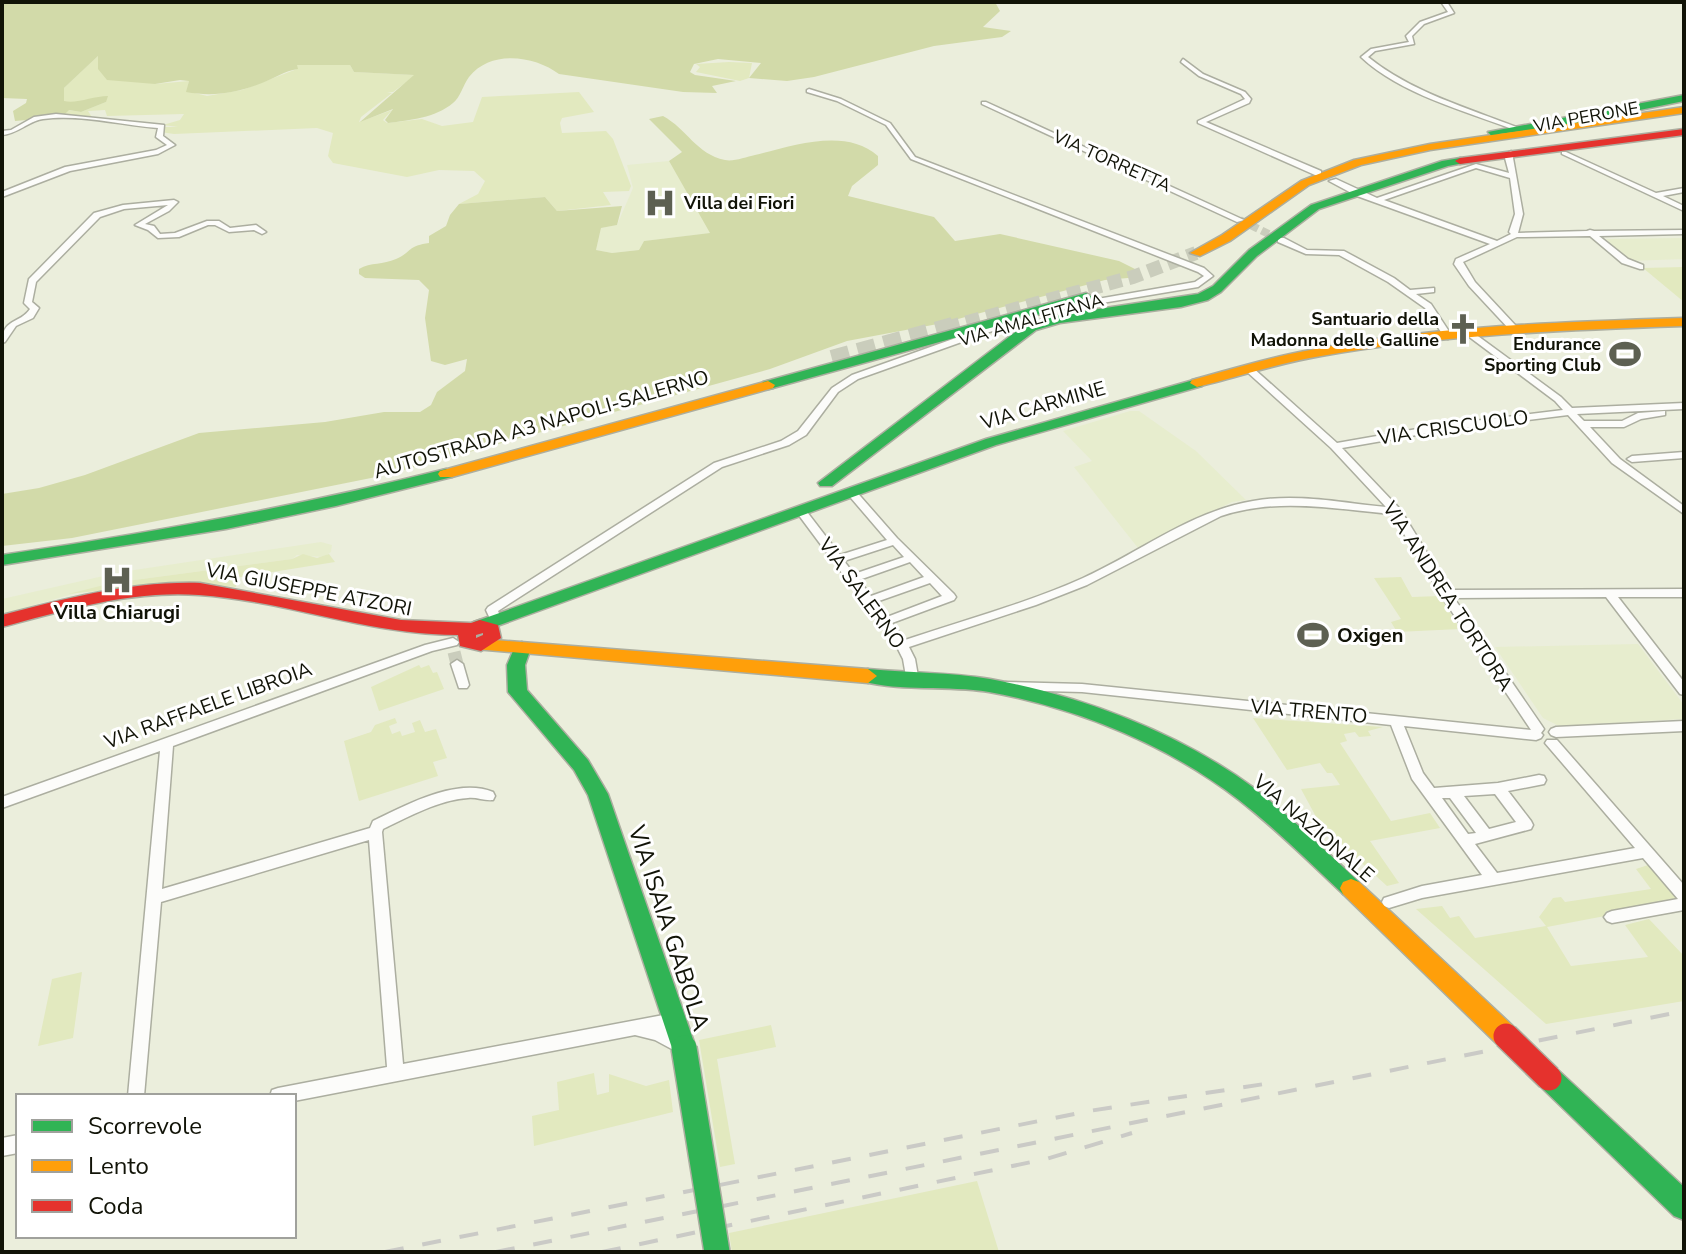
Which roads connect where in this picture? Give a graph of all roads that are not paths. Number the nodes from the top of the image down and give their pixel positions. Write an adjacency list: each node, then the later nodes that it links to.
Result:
1 (1444, 2): 9 (street)
2 (1183, 61): 10 (street)
3 (809, 91): 63 (street, VIA AMALFITANA)
4 (1684, 98): 9 (main road, VIA PERONE)
5 (984, 103): 19 (street, VIA TORRETTA)
6 (1684, 112): 26 (main road)
7 (1684, 132): 9 (main road)
8 (2, 133): 14 (street)
9 (1527, 146): 11 (street, VIA PERONE); 15 (main road); 16 (street)
10 (1318, 173)
11 (1513, 177): 15 (street); 23 (street, VIA PERONE)
12 (1333, 181): 15 (street)
13 (1684, 190): 16 (street)
14 (2, 195)
15 (1369, 197): 25 (street); 45 (main road)
16 (1661, 197): 17 (street); 18 (street)
17 (1684, 198)
18 (1684, 209)
19 (1240, 220)
20 (262, 232): 35 (street)
21 (1596, 232): 22 (street); 23 (street); 27 (street)
22 (1684, 232)
23 (1516, 235): 25 (street)
24 (1281, 240): 29 (street)
25 (1498, 244): 32 (street)
26 (1200, 255)
27 (1640, 267)
28 (1431, 290): 29 (street)
29 (1411, 292): 34 (street)
30 (1086, 297): 53 (main road, AUTOSTRADA A3 NAPOLI-SALERNO)
31 (1684, 322): 32 (main road, VIA CARMINE)
32 (1513, 328): 33 (main road, VIA CARMINE)
33 (1471, 334): 34 (main road, VIA CARMINE); 40 (street)
34 (1448, 336): 37 (main road, VIA CARMINE)
35 (2, 340)
36 (832, 359): 50 (main road, AUTOSTRADA A3 NAPOLI-SALERNO)
37 (1249, 369): 42 (street, VIA ANDREA TORTORA); 45 (main road, VIA CARMINE)
38 (1655, 406): 39 (street, VIA CRISCUOLO); 40 (street, VIA CRISCUOLO); 41 (street)
39 (1684, 406)
40 (1571, 411): 41 (street); 42 (street, VIA CRISCUOLO)
41 (1582, 424): 48 (street)
42 (1335, 446): 47 (street, VIA ANDREA TORTORA)
43 (1684, 455): 44 (street)
44 (1632, 459)
45 (839, 489): 46 (main road, VIA CARMINE); 49 (street)
46 (800, 510): 52 (street, VIA SALERNO); 54 (main road, VIA CARMINE)
47 (1396, 511): 58 (street, VIA ANDREA TORTORA); 64 (street)
48 (1684, 511)
49 (893, 539): 51 (street); 52 (street)
50 (2, 552)
51 (911, 558): 55 (street); 56 (street)
52 (839, 559): 55 (street, VIA SALERNO)
53 (2, 560)
54 (623, 575): 63 (main road, VIA RAFFAELE LIBROIA)
55 (854, 578): 60 (street, VIA SALERNO)
56 (931, 579): 60 (street); 62 (street)
57 (1684, 593): 59 (street)
58 (1446, 594): 59 (street); 75 (street, VIA ANDREA TORTORA)
59 (1610, 595): 71 (street)
60 (868, 601): 62 (street, VIA SALERNO)
61 (2, 621): 63 (main road, VIA GIUSEPPE ATZORI)
62 (884, 622): 64 (street, VIA SALERNO)
63 (470, 636): 65 (main road, VIA GIUSEPPE ATZORI); 77 (street, VIA RAFFAELE LIBROIA); 94 (main road, VIA ISAIA GABOLA)
64 (902, 645): 67 (street, VIA SALERNO)
65 (625, 656): 67 (main road, VIA NAZIONALE)
66 (457, 664): 68 (street)
67 (913, 682): 69 (main road, VIA NAZIONALE)
68 (463, 685)
69 (988, 686): 70 (street, VIA TRENTO); 72 (main road, VIA NAZIONALE)
70 (1082, 688): 72 (street); 73 (street, VIA TRENTO)
71 (1684, 691)
72 (1060, 704): 100 (main road, VIA NAZIONALE, bridge)
73 (1395, 719): 75 (street, VIA TRENTO); 81 (street)
74 (1684, 726): 76 (street)
75 (1537, 732): 76 (street)
76 (1554, 738): 87 (street)
77 (167, 744): 83 (street, VIA RAFFAELE LIBROIA); 90 (street)
78 (1539, 780): 79 (street)
79 (1498, 788): 80 (street); 85 (street)
80 (1453, 792): 81 (street); 85 (street)
81 (1431, 794): 86 (street)
82 (488, 796): 84 (street)
83 (2, 803)
84 (375, 832): 90 (street); 97 (street)
85 (1485, 834): 86 (street)
86 (1465, 841): 88 (street)
87 (1645, 852): 88 (street); 89 (street)
88 (1493, 879): 91 (street)
89 (1684, 895)
90 (156, 897): 98 (street)
91 (1389, 902)
92 (1684, 904): 93 (street)
93 (1612, 917)
94 (674, 1020): 95 (street); 96 (main road, VIA ISAIA GABOLA)
95 (624, 1030): 96 (street); 97 (street)
96 (684, 1048): 101 (main road, VIA ISAIA GABOLA, bridge)
97 (396, 1074): 99 (street)
98 (136, 1094)
99 (289, 1094)
100 (1684, 1206)
101 (717, 1252)

